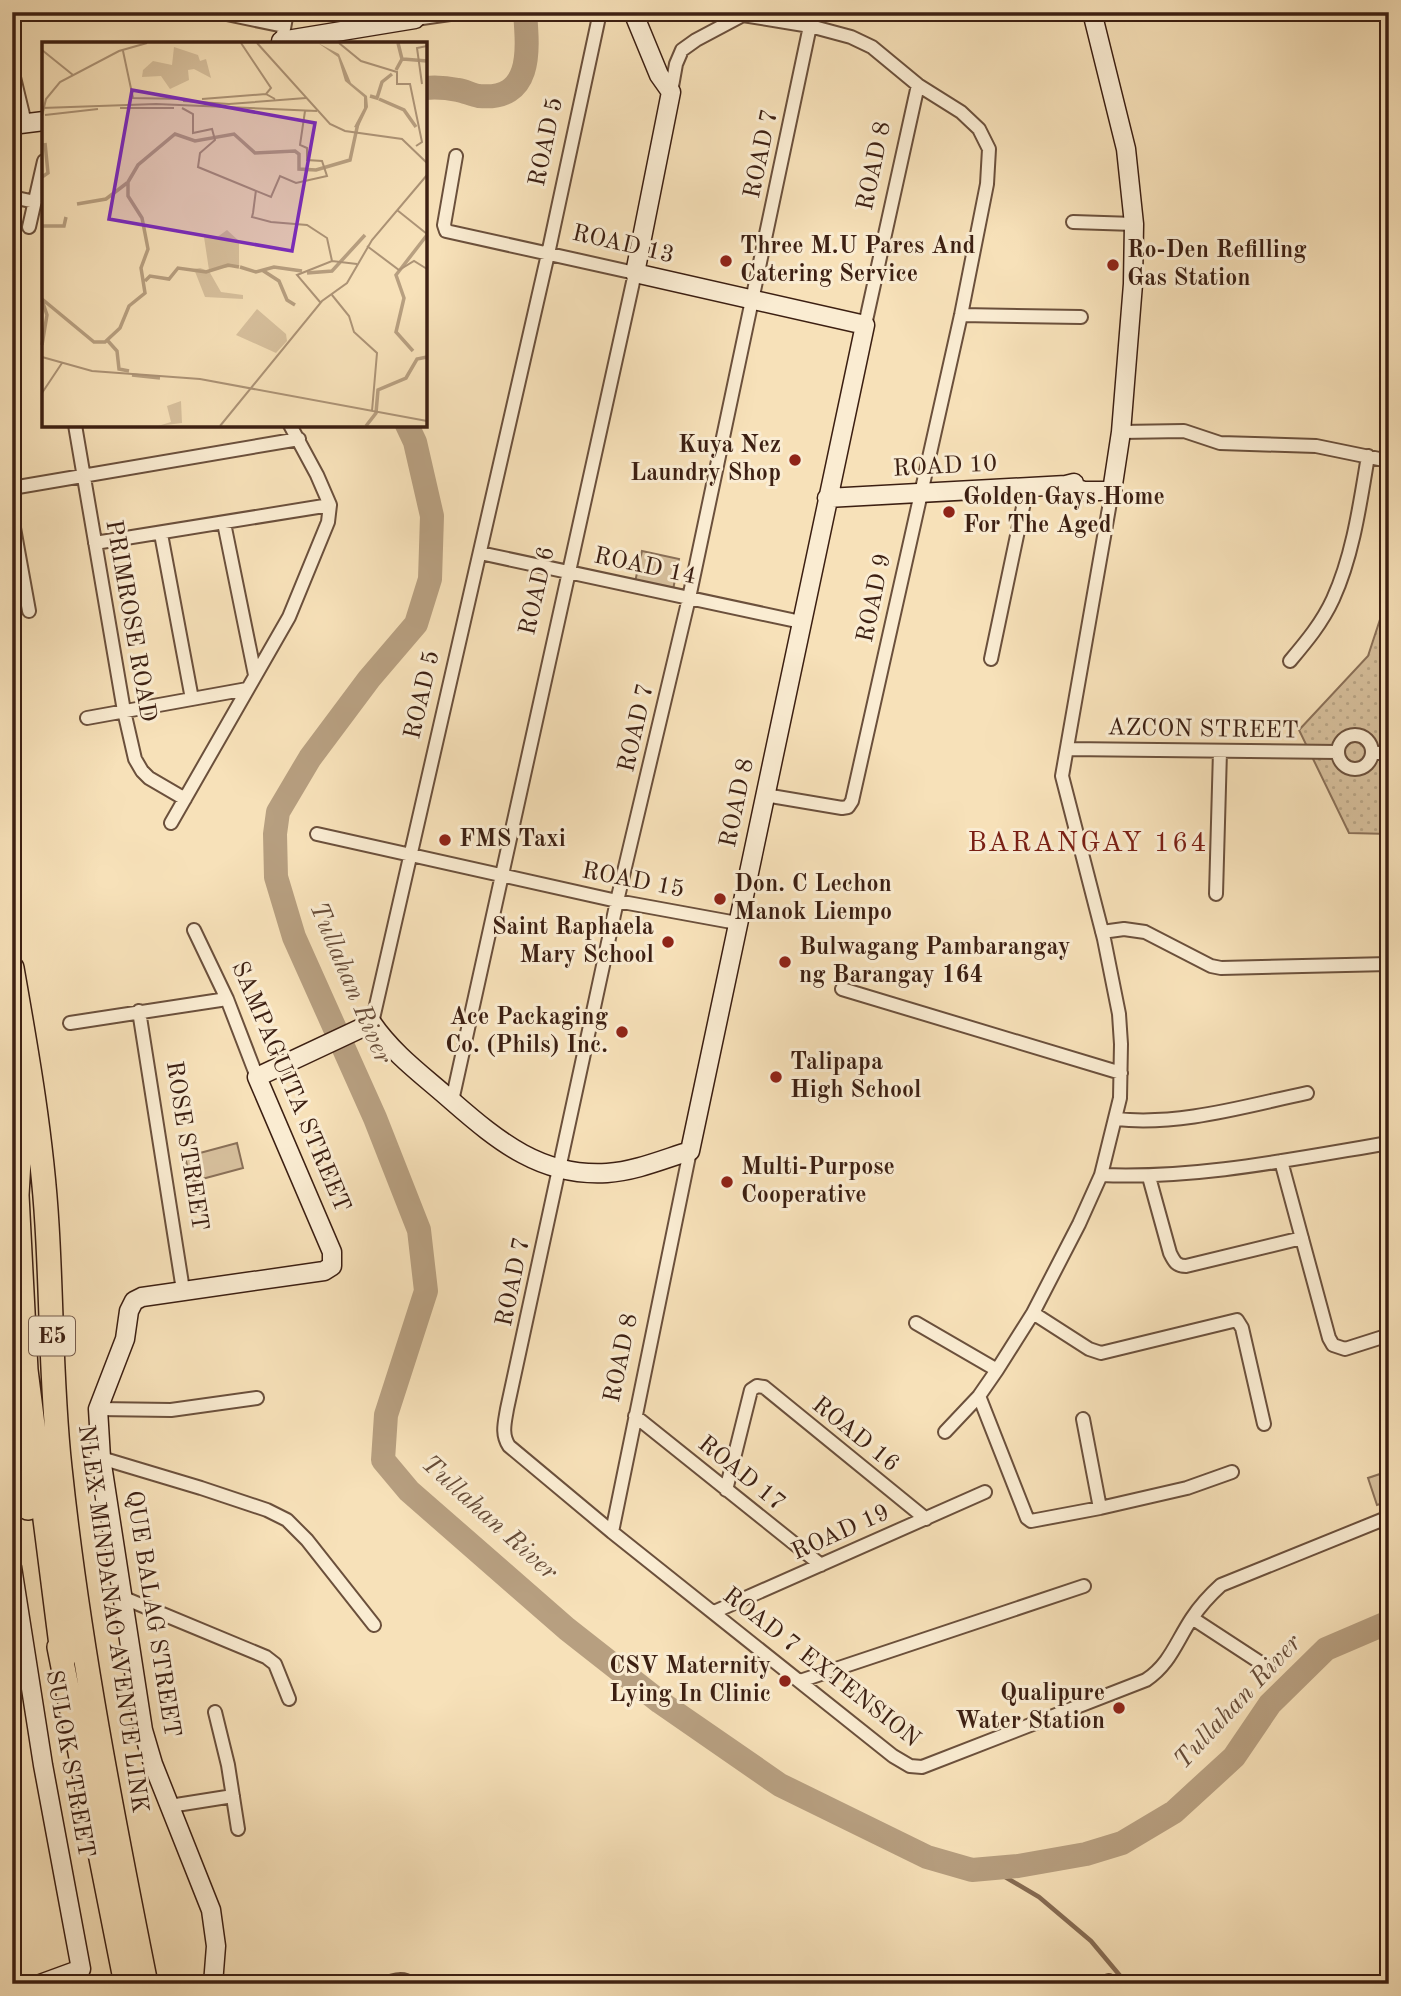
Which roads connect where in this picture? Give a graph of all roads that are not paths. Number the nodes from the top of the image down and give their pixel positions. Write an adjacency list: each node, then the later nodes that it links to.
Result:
1 (217, 12): 11 (street)
2 (287, 12): 11 (street)
3 (600, 12): 24 (street, ROAD 5)
4 (633, 12): 14 (street)
5 (1066, 12): 7 (street)
6 (457, 13): 9 (street)
7 (1093, 13): 22 (street)
8 (743, 14): 10 (street, ROAD 9); 14 (street, ROAD 9)
9 (415, 16): 11 (street)
10 (810, 26): 13 (street, ROAD 9); 26 (street, ROAD 7)
11 (282, 37)
12 (12, 69): 16 (street)
13 (918, 85): 27 (street, ROAD 9); 29 (street, ROAD 8)
14 (671, 92): 25 (street, ROAD 6)
15 (42, 121): 16 (street)
16 (18, 124)
17 (456, 156): 24 (street, ROAD 13)
18 (42, 172): 19 (street)
19 (38, 195): 20 (street); 23 (street)
20 (12, 197)
21 (1073, 222): 22 (street)
22 (1134, 224): 32 (street)
23 (29, 227)
24 (548, 254): 25 (street, ROAD 13); 47 (street, ROAD 5)
25 (635, 273): 26 (street, ROAD 13); 48 (street, ROAD 6)
26 (753, 299): 29 (street, ROAD 13); 49 (street, ROAD 7)
27 (961, 315): 28 (street); 40 (street, ROAD 9)
28 (1081, 317)
29 (865, 325): 41 (street, ROAD 8)
30 (75, 427): 36 (street, PRIMROSE ROAD)
31 (291, 427): 33 (street)
32 (1121, 432): 34 (street); 37 (street)
33 (299, 439): 36 (street); 42 (street)
34 (1368, 456): 35 (street); 53 (street)
35 (1389, 461)
36 (83, 477): 38 (street); 46 (street, PRIMROSE ROAD)
37 (1113, 485): 39 (street, ROAD 10); 59 (street)
38 (12, 488)
39 (1027, 488): 40 (street, ROAD 10); 52 (street)
40 (920, 493): 41 (street, ROAD 10); 64 (street, ROAD 9)
41 (827, 499): 51 (street, ROAD 8)
42 (330, 505): 44 (street); 54 (street)
43 (12, 517): 50 (street)
44 (224, 523): 45 (street); 54 (street)
45 (162, 534): 46 (street); 56 (street)
46 (95, 543): 57 (street, PRIMROSE ROAD)
47 (480, 553): 48 (street, ROAD 14); 68 (street, ROAD 5)
48 (567, 572): 49 (street, ROAD 14); 69 (street, ROAD 6)
49 (689, 598): 51 (street, ROAD 14); 71 (street, ROAD 7)
50 (29, 611)
51 (801, 622): 64 (street, ROAD 8)
52 (991, 659)
53 (1290, 662)
54 (255, 675): 55 (street)
55 (247, 689): 56 (street); 65 (street)
56 (192, 699): 57 (street)
57 (124, 711): 58 (street); 65 (street, PRIMROSE ROAD)
58 (87, 718)
59 (1067, 749): 60 (street, AZCON STREET); 74 (street)
60 (1220, 751): 61 (street, AZCON STREET); 70 (street)
61 (1338, 752): 62 (street); 62 (street)
62 (1372, 752): 63 (street)
63 (1389, 753)
64 (765, 795): 72 (street, ROAD 8)
65 (184, 799): 66 (street)
66 (171, 823)
67 (317, 834): 68 (street, ROAD 15)
68 (411, 855): 69 (street, ROAD 15); 81 (street, ROAD 5)
69 (500, 874): 71 (street, ROAD 15); 86 (street, ROAD 6)
70 (1216, 894)
71 (617, 901): 72 (street, ROAD 15); 91 (street, ROAD 7)
72 (737, 923): 89 (street, ROAD 8)
73 (194, 930): 78 (street, SAMPAGUITA STREET)
74 (1102, 932): 75 (street); 83 (street)
75 (1389, 964)
76 (12, 968): 136 (highway, NLEX-MINDANAO AVENUE LINK / E5)
77 (842, 989): 83 (street)
78 (227, 999): 79 (street); 84 (street, SAMPAGUITA STREET)
79 (139, 1011): 80 (street); 95 (street, ROSE STREET)
80 (70, 1023)
81 (372, 1023): 84 (street); 86 (street)
82 (12, 1055): 124 (highway, NLEX-MINDANAO AVENUE LINK / E5)
83 (1121, 1073): 87 (street)
84 (257, 1077): 95 (street, SAMPAGUITA STREET)
85 (1307, 1093): 87 (street)
86 (452, 1101): 91 (street)
87 (1116, 1119): 92 (street)
88 (1389, 1143): 90 (street)
89 (690, 1151): 91 (street); 103 (street, ROAD 8)
90 (1280, 1161): 93 (street); 94 (street)
91 (560, 1170): 108 (street, ROAD 7)
92 (1101, 1175): 93 (street); 96 (street)
93 (1149, 1177): 94 (street)
94 (1301, 1238): 98 (street)
95 (183, 1290): 102 (street)
96 (1033, 1313): 99 (street); 106 (street)
97 (916, 1323): 99 (street)
98 (1389, 1335)
99 (997, 1370): 100 (street)
100 (979, 1396): 107 (street); 113 (street)
101 (257, 1398): 102 (street)
102 (98, 1409): 109 (street, QUE BALAG STREET)
103 (635, 1416): 111 (street, ROAD 17); 116 (street, ROAD 8)
104 (12, 1419): 124 (highway, NLEX-MINDANAO AVENUE LINK / E5)
105 (1083, 1419): 113 (street)
106 (1264, 1424)
107 (945, 1432)
108 (505, 1440): 116 (street, ROAD 7 EXTENSION)
109 (101, 1458): 120 (street, QUE BALAG STREET); 123 (street)
110 (1232, 1472): 113 (street)
111 (726, 1490): 115 (street, ROAD 16); 117 (street, ROAD 17)
112 (985, 1492): 115 (street, ROAD 19)
113 (1100, 1508)
114 (1389, 1517): 122 (street, ROAD 7 EXTENSION)
115 (926, 1519): 117 (street, ROAD 19)
116 (612, 1532): 121 (street, ROAD 7 EXTENSION)
117 (821, 1565): 121 (street, ROAD 19)
118 (12, 1567): 132 (street, SULOK STREET)
119 (1084, 1586): 126 (street)
120 (124, 1598): 127 (street); 130 (street, QUE BALAG STREET)
121 (714, 1612): 126 (street, ROAD 7 EXTENSION)
122 (1192, 1618): 125 (street); 126 (street, ROAD 7 EXTENSION)
123 (374, 1625)
124 (63, 1661): 135 (highway, NLEX-MINDANAO AVENUE LINK / E5)
125 (1266, 1667)
126 (800, 1681)
127 (289, 1699)
128 (215, 1712): 129 (street)
129 (233, 1796): 130 (street); 131 (street)
130 (170, 1806): 137 (street, QUE BALAG STREET)
131 (238, 1829)
132 (82, 1976): 134 (street)
133 (409, 1982): 138 (street)
134 (40, 1984)
135 (126, 1984)
136 (146, 1984)
137 (213, 1984)
138 (383, 1984)

